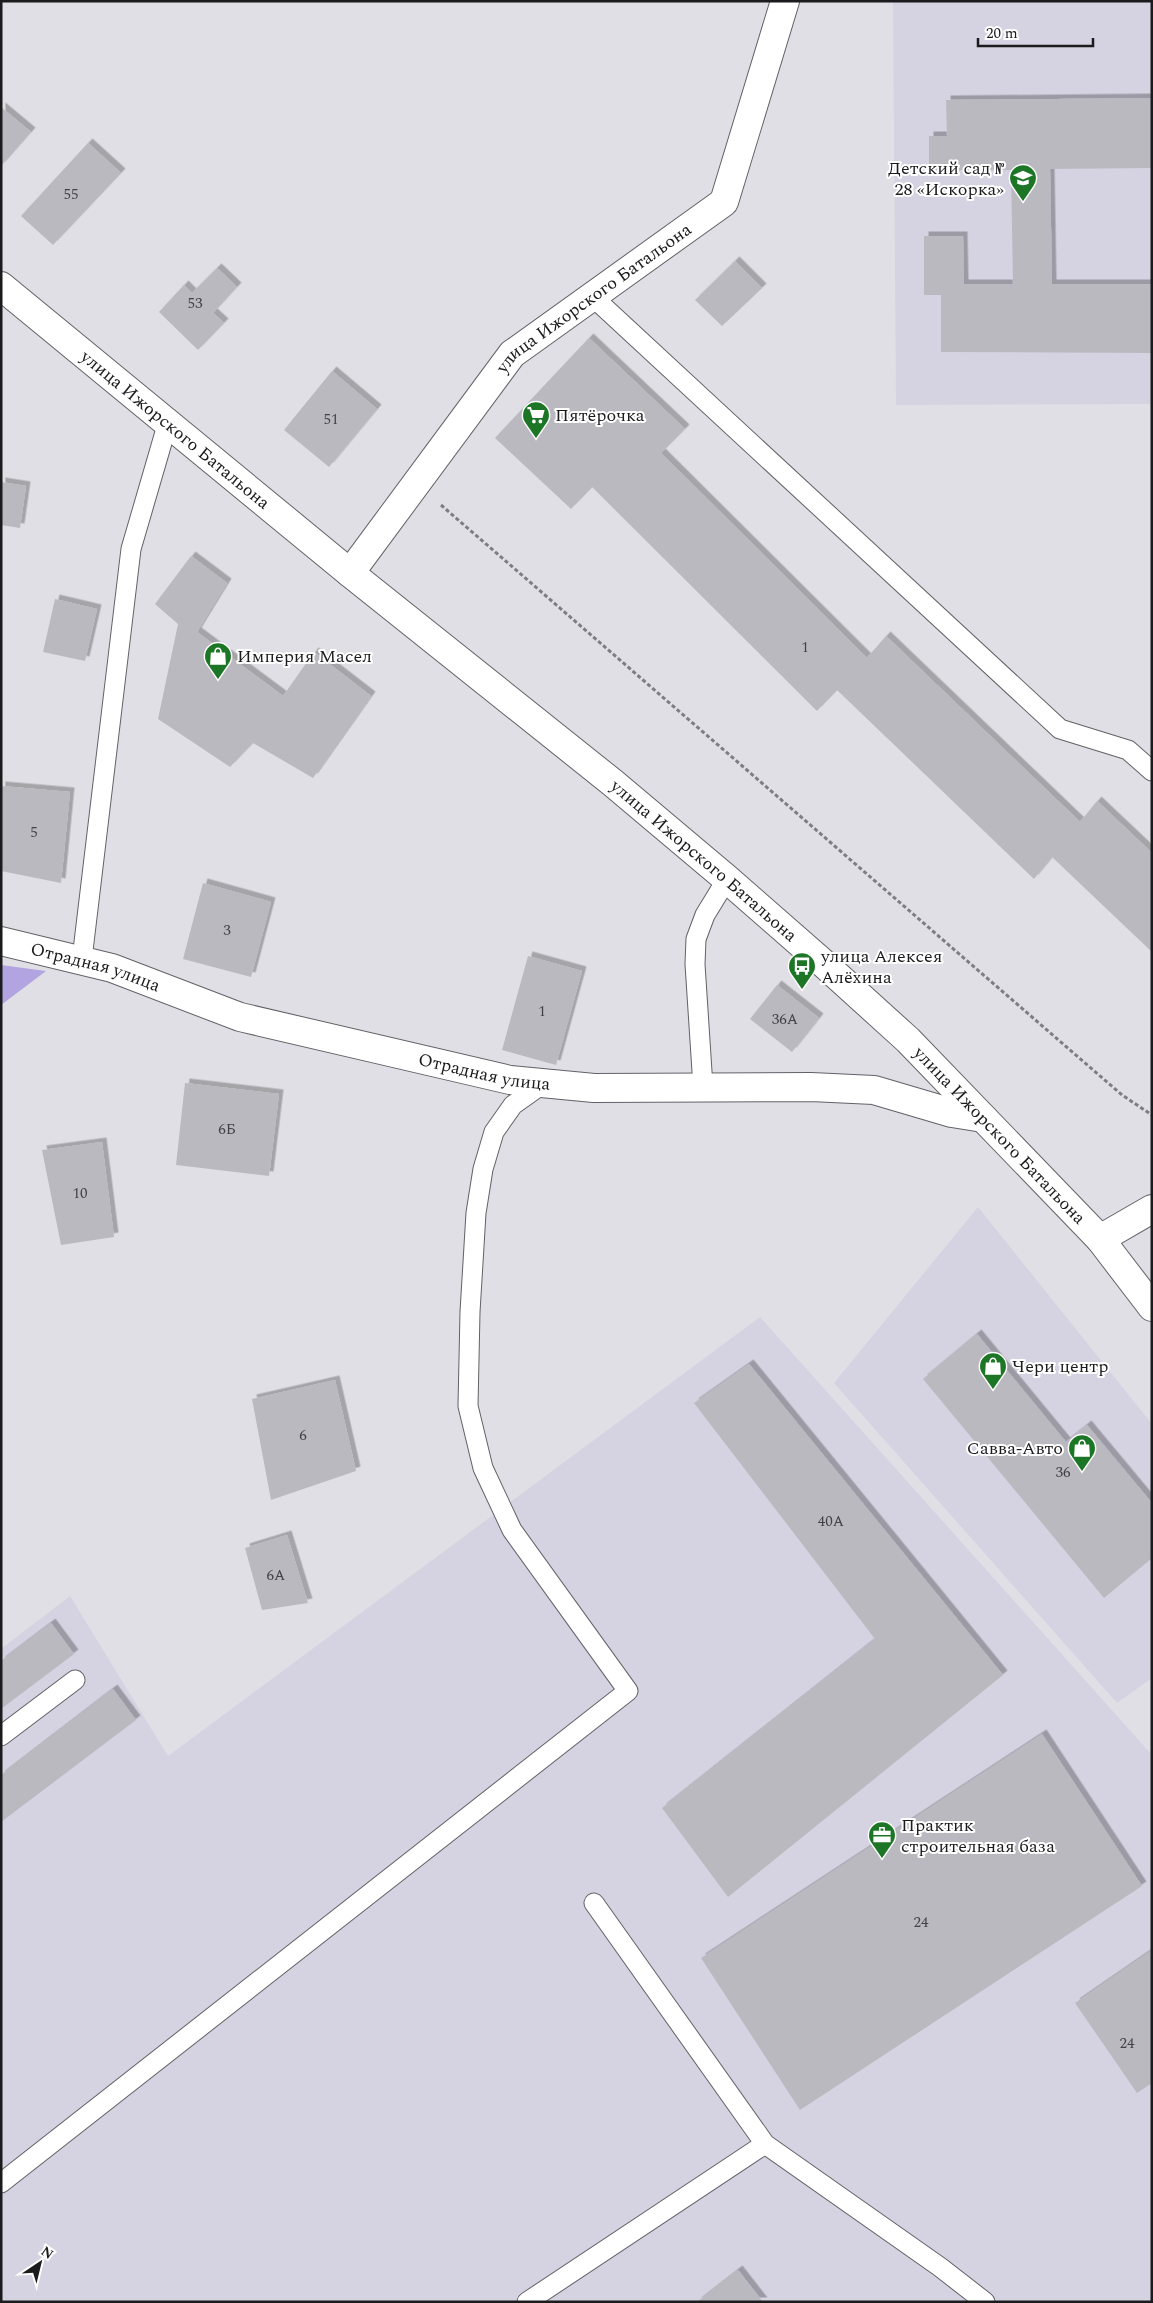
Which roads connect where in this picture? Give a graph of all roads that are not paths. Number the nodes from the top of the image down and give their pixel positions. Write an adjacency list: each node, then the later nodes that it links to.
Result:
1 (785, 1): 3 (street, улица Ижорского Батальона)
2 (1, 286): 4 (street, улица Ижорского Батальона)
3 (593, 297): 5 (street, улица Ижорского Батальона); 6 (lane)
4 (168, 422): 5 (street, улица Ижорского Батальона); 9 (lane)
5 (350, 573): 7 (street, улица Ижорского Батальона)
6 (1152, 771)
7 (727, 879): 11 (lane); 12 (street, улица Ижорского Батальона)
8 (1, 941): 9 (street, Отрадная улица)
9 (82, 959): 10 (street, Отрадная улица)
10 (544, 1083): 11 (street, Отрадная улица); 20 (lane)
11 (703, 1087): 12 (street, Отрадная улица)
12 (983, 1118): 14 (street, улица Ижорского Батальона)
13 (1152, 1209): 14 (street)
14 (1100, 1240): 15 (street, улица Ижорского Батальона)
15 (1152, 1307)
16 (75, 1680): 17 (lane)
17 (1, 1736)
18 (594, 1903): 19 (lane)
19 (765, 2144): 21 (lane); 22 (lane)
20 (1, 2183)
21 (527, 2302)
22 (985, 2302)

